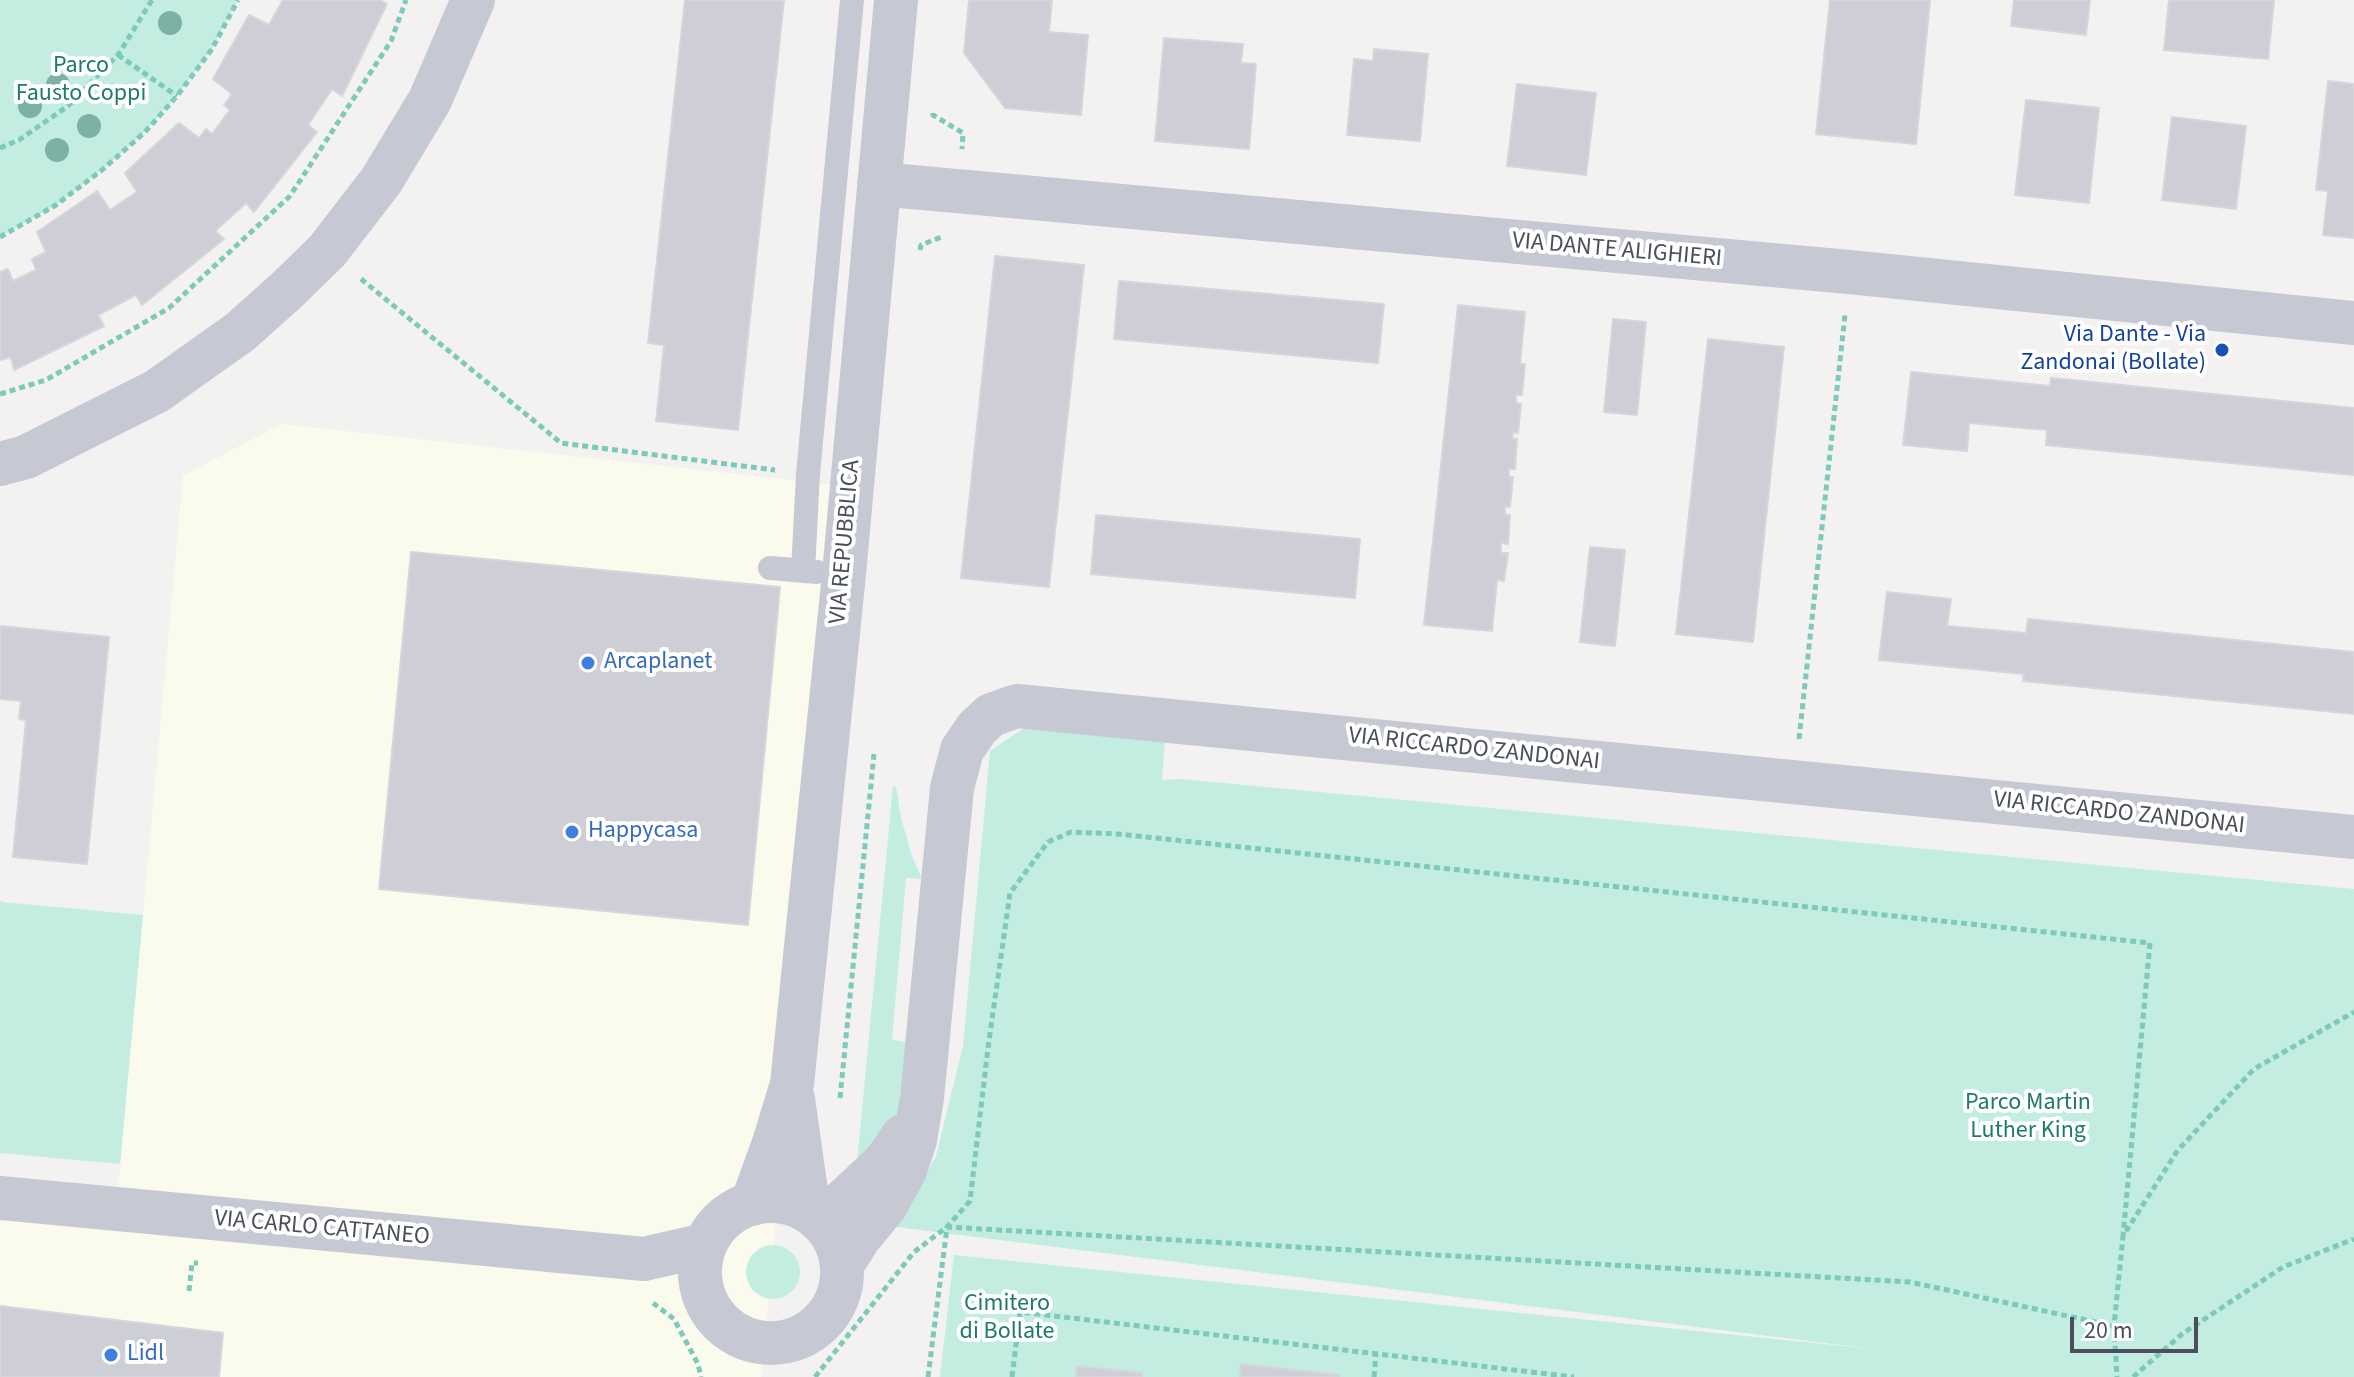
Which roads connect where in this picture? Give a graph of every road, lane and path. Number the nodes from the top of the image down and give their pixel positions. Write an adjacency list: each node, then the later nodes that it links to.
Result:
1 (152, 0): 7 (path)
2 (238, 0): 8 (path)
3 (406, 0): 20 (path)
4 (473, 0): 14 (street)
5 (852, 0): 16 (lane)
6 (896, 0): 11 (street, VIA REPUBBLICA)
7 (118, 55): 8 (path); 10 (path)
8 (177, 96): 13 (path)
9 (934, 101): 12 (path)
10 (0, 148)
11 (879, 184): 12 (street, VIA DANTE ALIGHIERI); 17 (street, VIA REPUBBLICA)
12 (958, 190): 15 (path); 19 (street, VIA DANTE ALIGHIERI)
13 (0, 237)
14 (327, 251): 21 (street); 22 (path)
15 (919, 260)
16 (826, 277): 17 (lane); 22 (lane)
17 (870, 282): 24 (street, VIA REPUBBLICA)
18 (1845, 314): 26 (path)
19 (2354, 323)
20 (0, 394)
21 (0, 464)
22 (808, 474): 24 (lane)
23 (770, 568): 24 (lane)
24 (823, 572): 29 (street, VIA REPUBBLICA)
25 (875, 740): 31 (path)
26 (1794, 781): 27 (street, VIA RICCARDO ZANDONAI); 30 (street, VIA RICCARDO ZANDONAI)
27 (2354, 837)
28 (2354, 1012): 36 (path)
29 (792, 1084): 33 (street, VIA REPUBBLICA); 34 (street, VIA REPUBBLICA)
30 (922, 1098): 34 (street, VIA RICCARDO ZANDONAI); 41 (street, VIA RICCARDO ZANDONAI)
31 (840, 1102)
32 (0, 1198): 39 (street, VIA CARLO CATTANEO)
33 (752, 1204): 34 (street); 38 (street)
34 (815, 1217): 41 (street)
35 (947, 1227): 36 (path); 44 (path); 48 (path); 49 (path)
36 (2123, 1236): 44 (path)
37 (2354, 1239): 54 (path)
38 (705, 1245): 39 (street, VIA CARLO CATTANEO); 42 (street)
39 (644, 1259): 42 (street, VIA CARLO CATTANEO)
40 (203, 1264): 43 (path)
41 (842, 1265): 47 (street)
42 (702, 1290): 46 (street)
43 (189, 1291)
44 (2114, 1326): 53 (path)
45 (1376, 1354): 50 (path); 51 (path); 52 (path)
46 (749, 1358): 47 (street)
47 (786, 1359)
48 (815, 1377)
49 (928, 1377)
50 (1012, 1377)
51 (1374, 1377)
52 (1574, 1377)
53 (2117, 1377)
54 (2133, 1377)

